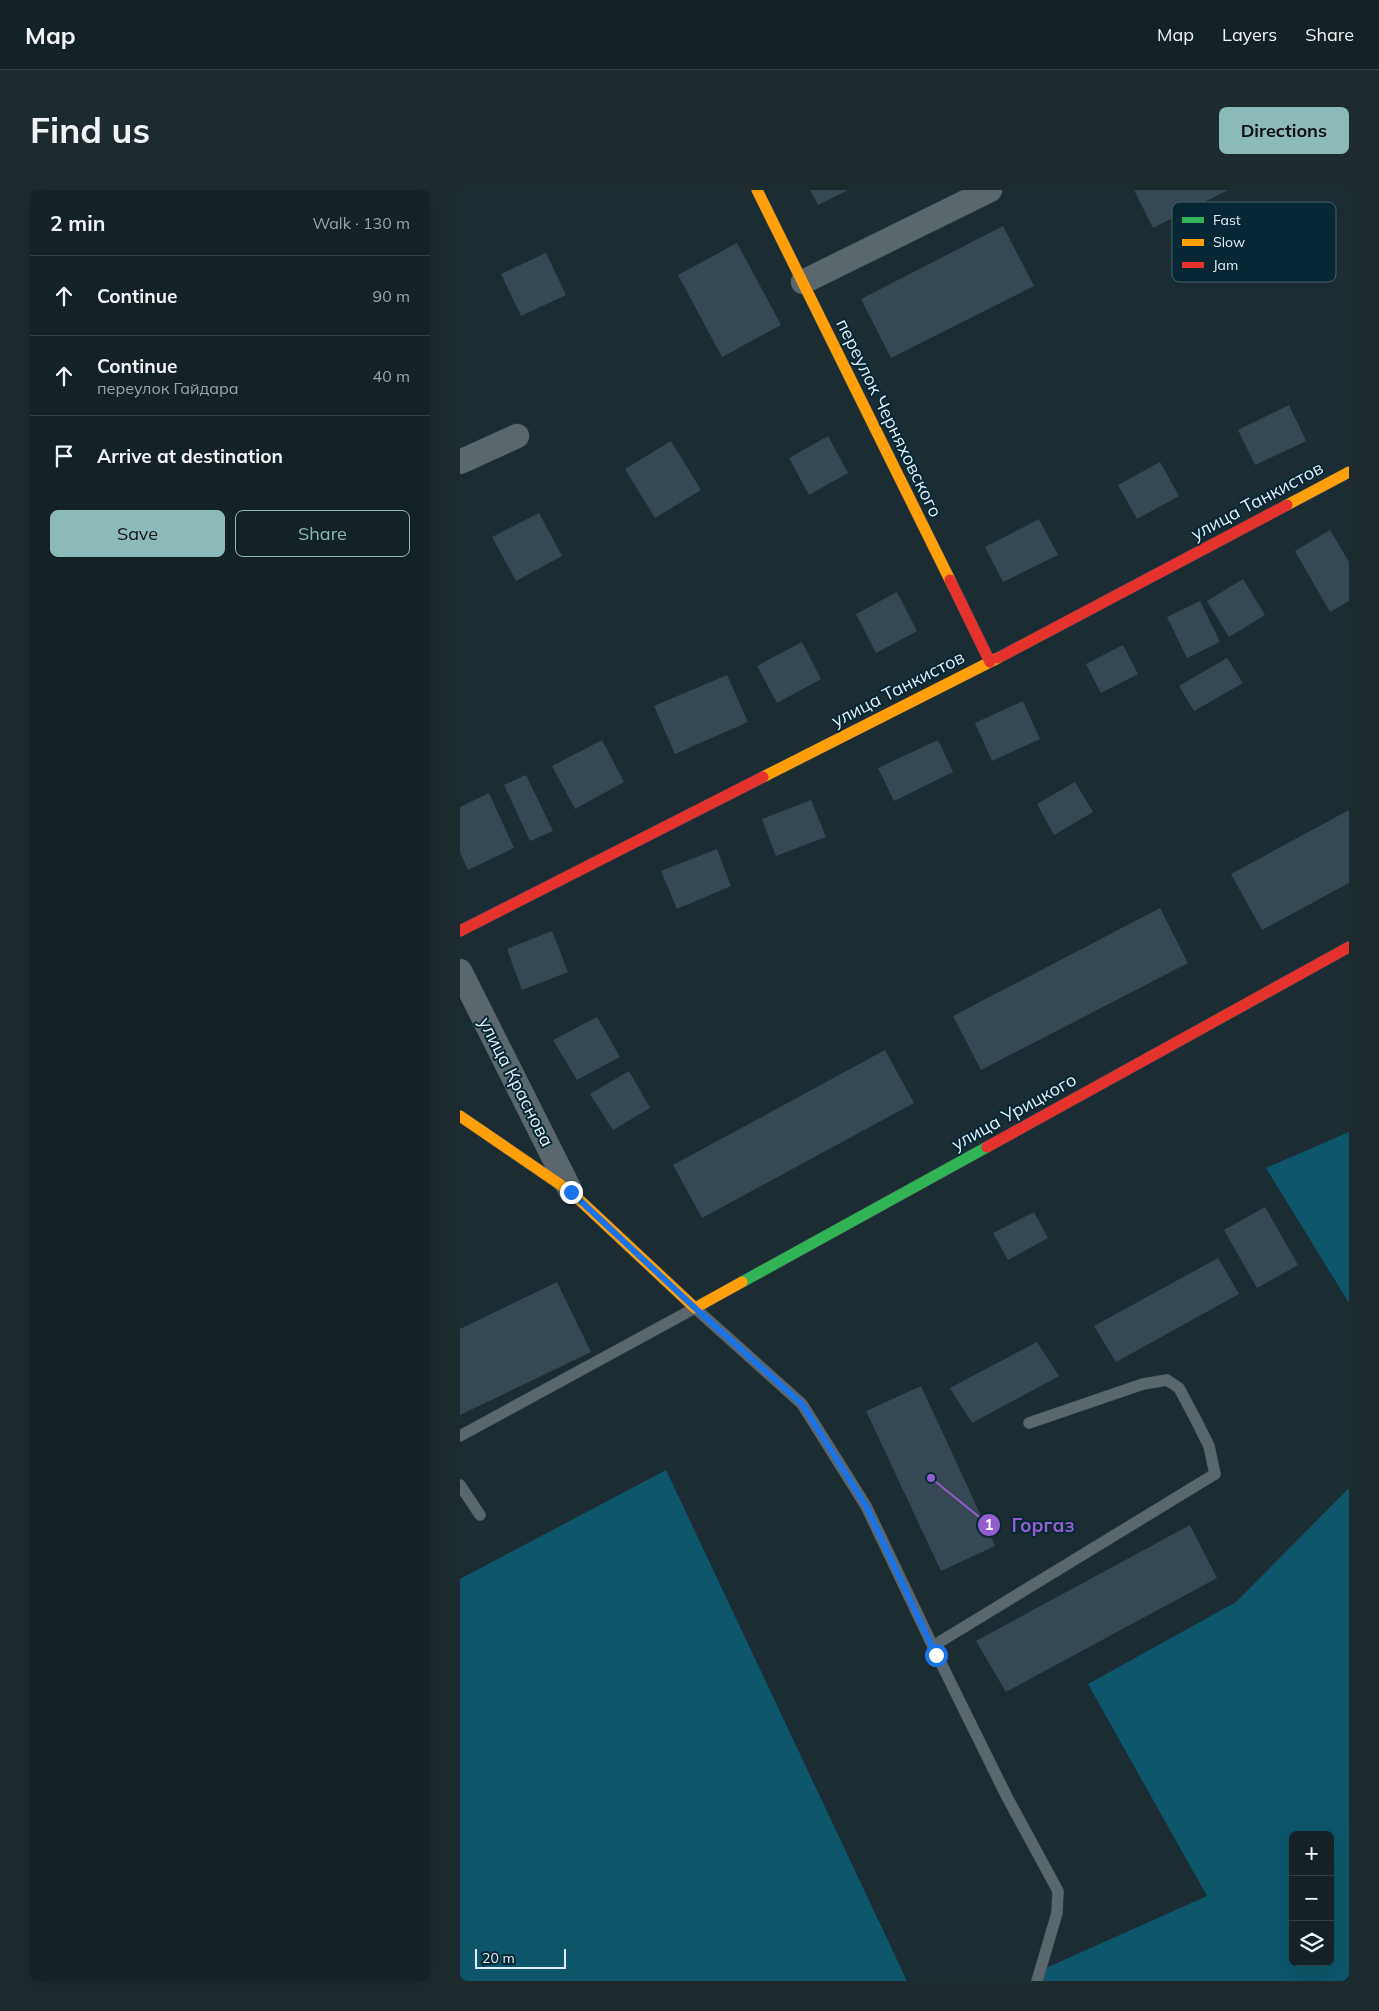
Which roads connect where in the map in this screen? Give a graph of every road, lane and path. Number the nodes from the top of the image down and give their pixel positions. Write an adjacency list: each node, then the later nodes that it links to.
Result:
1 (757, 190): 3 (street, переулок Черняховского)
2 (990, 190): 3 (street)
3 (803, 282): 7 (street, переулок Черняховского)
4 (517, 436): 5 (street)
5 (460, 462)
6 (1349, 472): 7 (street, улица Танкистов)
7 (990, 662): 8 (street, улица Танкистов)
8 (460, 931)
9 (1349, 947): 13 (street, улица Урицкого)
10 (460, 971): 12 (street, улица Краснова)
11 (460, 1116): 12 (street)
12 (571, 1192): 13 (street)
13 (695, 1308): 15 (lane); 18 (lane)
14 (1029, 1423): 18 (lane)
15 (460, 1436)
16 (460, 1485): 17 (lane)
17 (480, 1515)
18 (932, 1646): 19 (lane)
19 (1037, 1981)

